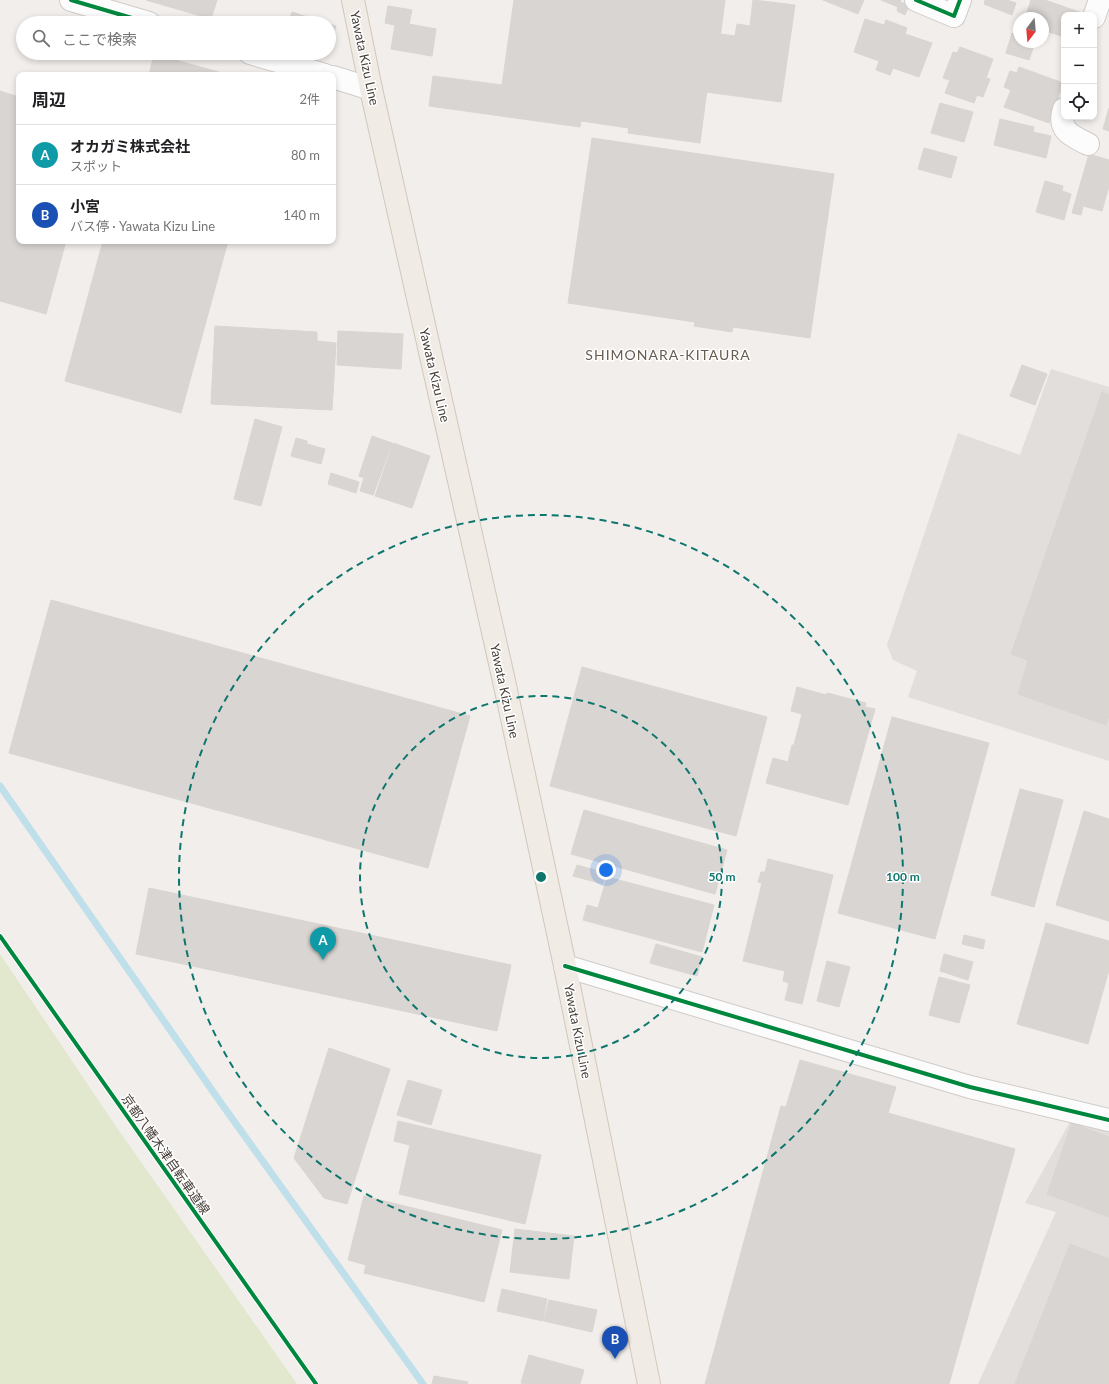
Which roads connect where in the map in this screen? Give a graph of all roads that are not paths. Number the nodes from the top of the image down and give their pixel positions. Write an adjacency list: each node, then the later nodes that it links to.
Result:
1 (71, 0): 7 (street)
2 (353, 0): 11 (main road, Yawata Kizu Line)
3 (916, 0): 4 (street)
4 (960, 0)
5 (1100, 0): 6 (street)
6 (1096, 12)
7 (125, 16)
8 (274, 60): 9 (street)
9 (315, 72)
10 (336, 78): 11 (street)
11 (371, 89): 14 (main road, Yawata Kizu Line)
12 (1063, 120): 13 (street)
13 (1088, 144)
14 (565, 966): 15 (street); 16 (main road, Yawata Kizu Line)
15 (1109, 1120)
16 (649, 1384)

